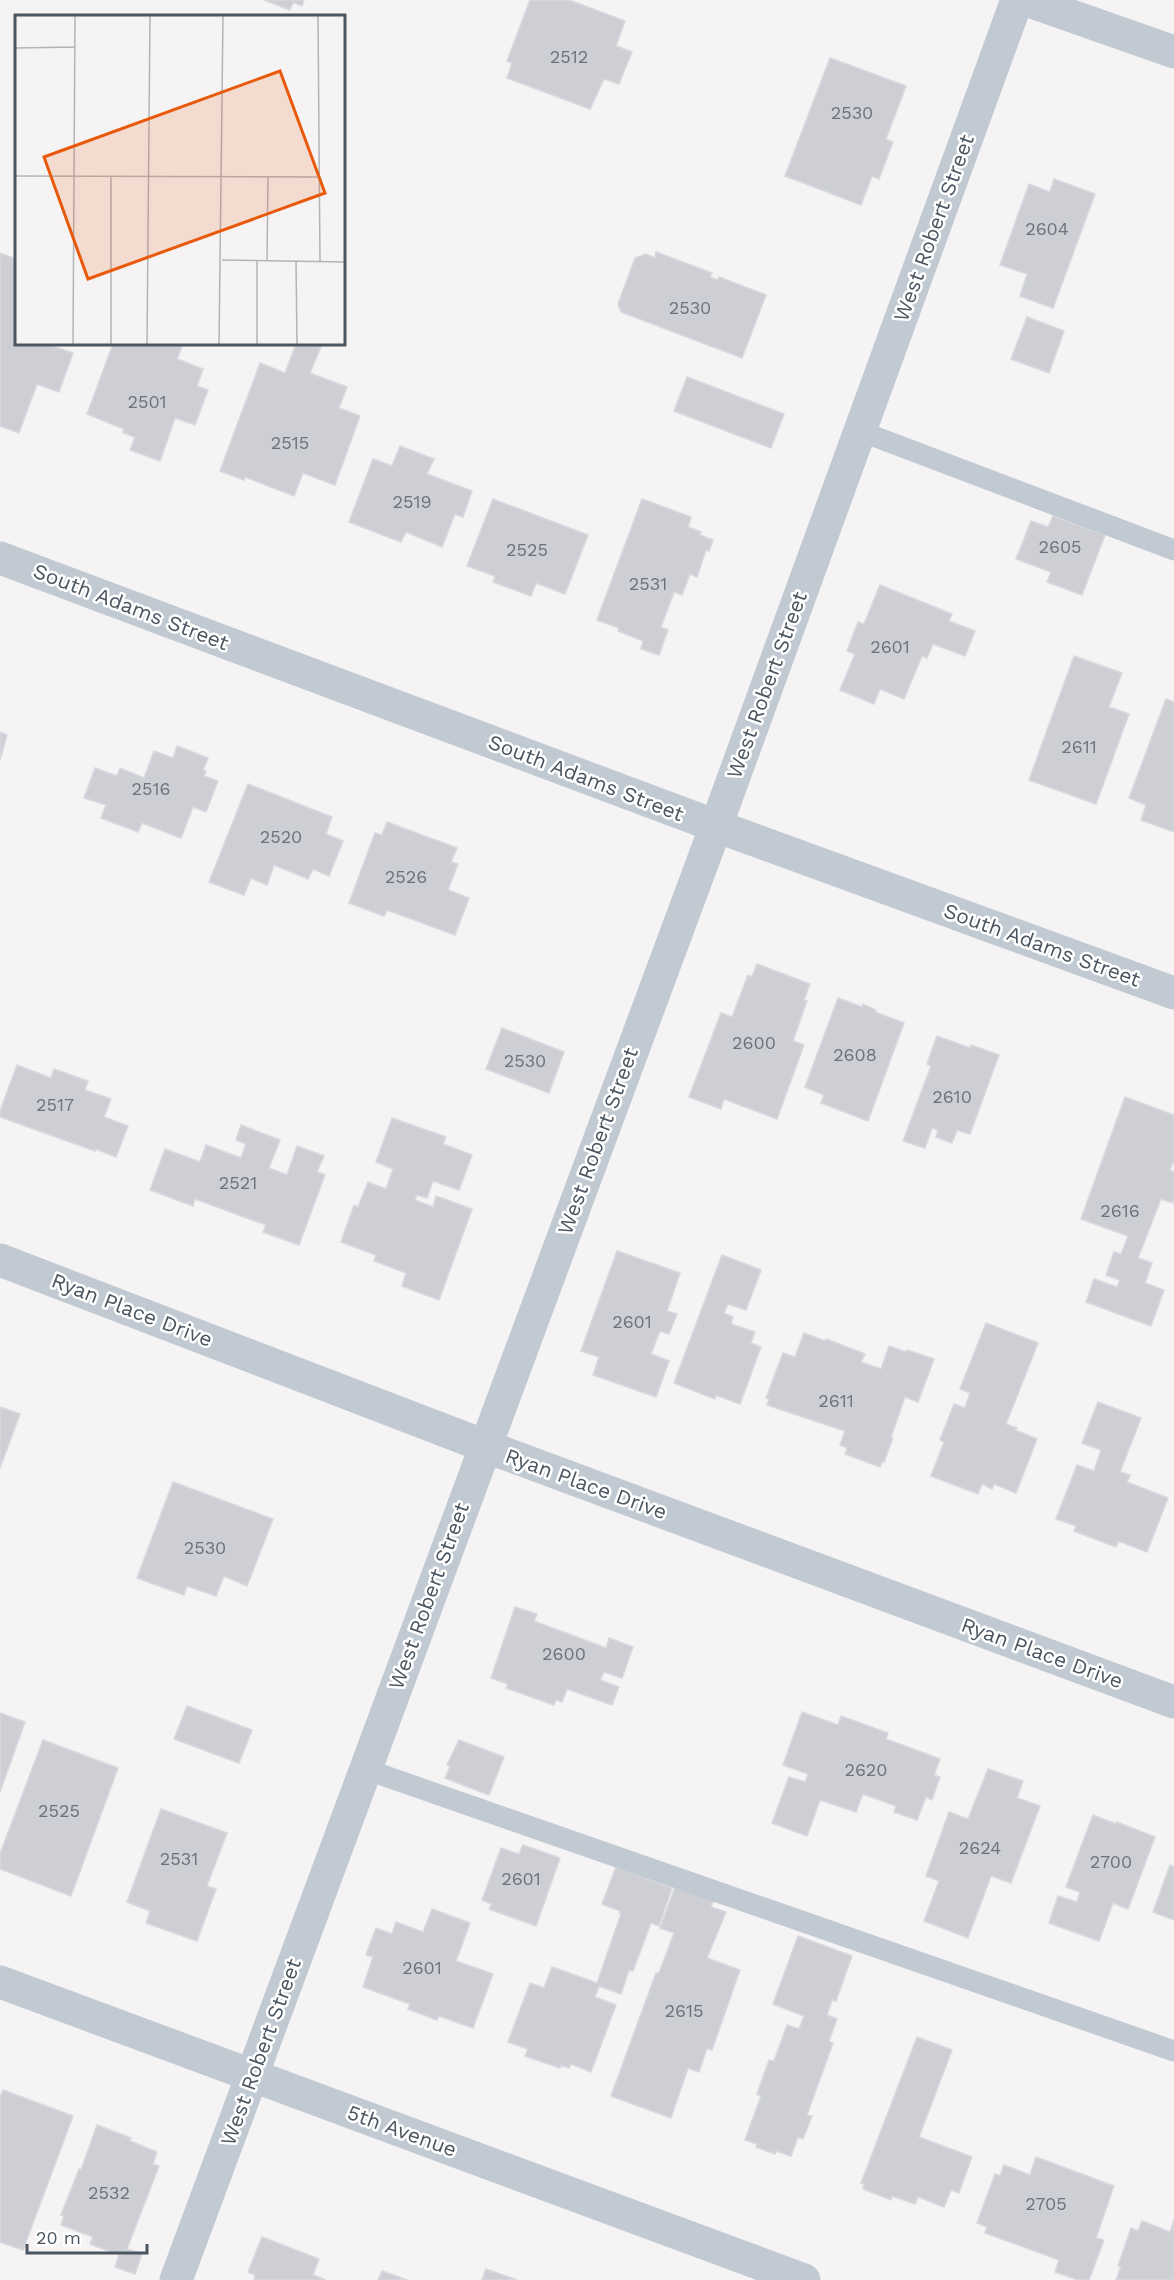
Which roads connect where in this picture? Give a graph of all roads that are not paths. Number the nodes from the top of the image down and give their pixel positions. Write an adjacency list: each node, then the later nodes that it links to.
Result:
1 (1017, 0): 4 (street, West Robert Street)
2 (1026, 0): 3 (street)
3 (1174, 52)
4 (860, 431): 5 (lane); 7 (street, West Robert Street)
5 (1174, 550)
6 (0, 558): 7 (street, South Adams Street)
7 (716, 826): 8 (street, South Adams Street); 10 (street, West Robert Street)
8 (1174, 993)
9 (0, 1260): 10 (street, Ryan Place Drive)
10 (485, 1446): 11 (street, Ryan Place Drive); 12 (street, West Robert Street)
11 (1174, 1702)
12 (365, 1769): 14 (lane); 15 (street, West Robert Street)
13 (0, 1982): 15 (street, 5th Avenue)
14 (1174, 2051)
15 (252, 2075): 16 (street, West Robert Street); 17 (street, 5th Avenue)
16 (177, 2280)
17 (804, 2280)

